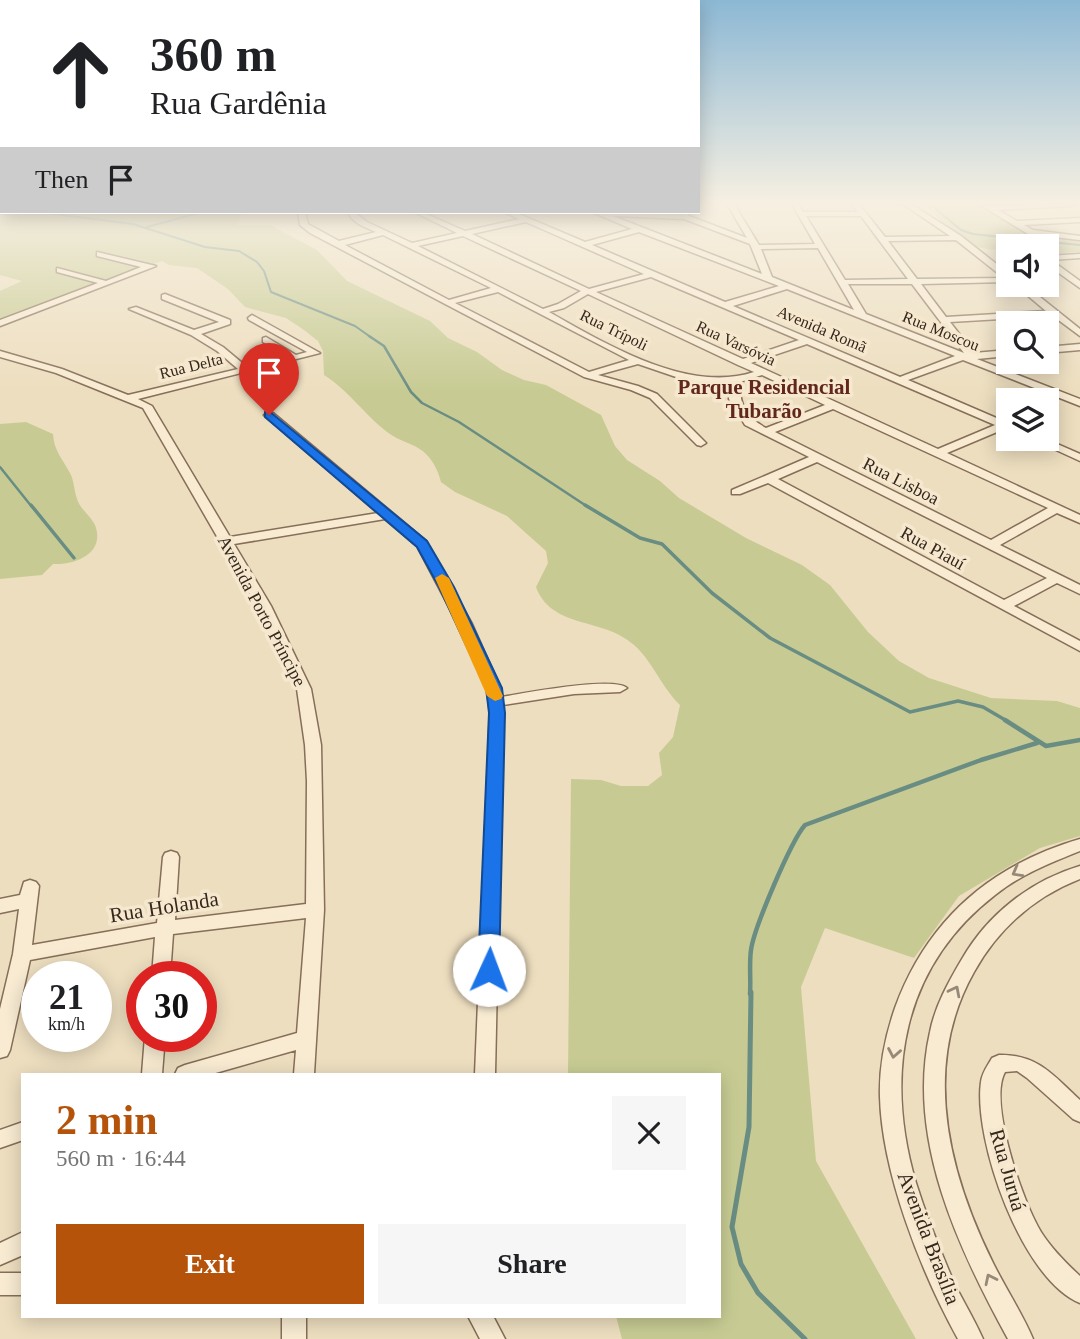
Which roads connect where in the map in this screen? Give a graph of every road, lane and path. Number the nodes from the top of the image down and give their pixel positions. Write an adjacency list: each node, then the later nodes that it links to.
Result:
1 (148, 266): 17 (street)
2 (380, 266): 24 (street)
3 (451, 266): 20 (street, Rua Trípoli)
4 (533, 266): 21 (street, Rua Varsóvia)
5 (634, 266): 12 (street, Avenida Romã)
6 (738, 266): 13 (street, Rua Moscou)
7 (763, 266): 13 (street)
8 (835, 266): 15 (street)
9 (904, 266): 16 (street)
10 (1059, 269): 19 (street)
11 (60, 270): 17 (street)
12 (652, 274): 21 (street); 25 (street, Avenida Romã)
13 (768, 278): 18 (street, Rua Moscou)
14 (996, 279): 16 (street)
15 (845, 282): 16 (street); 30 (street)
16 (917, 282): 35 (street)
17 (105, 283): 36 (street)
18 (787, 285): 25 (street); 30 (street, Rua Moscou)
19 (1080, 285)
20 (498, 289): 24 (street); 29 (street, Rua Trípoli)
21 (586, 292): 26 (street); 49 (street, Rua Varsóvia)
22 (165, 297): 37 (street)
23 (1034, 297): 28 (street)
24 (447, 303): 53 (street)
25 (726, 304): 40 (street, Avenida Romã)
26 (561, 306): 29 (street); 34 (street)
27 (133, 309): 37 (street)
28 (1052, 311)
29 (541, 312): 34 (street, Rua Trípoli)
30 (863, 317): 45 (street, Rua Moscou)
31 (996, 317): 35 (street)
32 (1059, 317): 38 (street)
33 (252, 318): 46 (street)
34 (558, 320): 48 (street, Rua Trípoli)
35 (946, 320): 45 (street)
36 (0, 323)
37 (194, 333): 51 (street)
38 (1080, 333)
39 (266, 340): 46 (street)
40 (809, 340): 49 (street); 55 (street, Avenida Romã)
41 (1080, 347): 42 (street)
42 (1059, 349)
43 (0, 354): 47 (street, Avenida Porto Príncipe)
44 (996, 354): 45 (street)
45 (967, 356): 55 (street); 57 (street, Rua Moscou)
46 (294, 358): 51 (street, Rua Delta)
47 (22, 360): 50 (street); 56 (street, Avenida Porto Príncipe)
48 (637, 361): 53 (street); 54 (street, Rua Trípoli)
49 (741, 363): 52 (street, Rua Varsóvia)
50 (0, 366)
51 (244, 369): 56 (street, Rua Delta)
52 (762, 372): 54 (street, Rua Trípoli); 58 (street, Rua Varsóvia)
53 (587, 374): 63 (street)
54 (735, 380): 62 (street, Rua Lisboa)
55 (900, 380): 60 (street, Avenida Romã)
56 (128, 398): 73 (street, Avenida Porto Príncipe)
57 (1080, 404)
58 (833, 405): 62 (street); 65 (street, Rua Varsóvia)
59 (269, 415): 71 (street)
60 (996, 422)
61 (996, 430): 65 (street)
62 (765, 432): 66 (street, Rua Lisboa)
63 (701, 443)
64 (1059, 449): 67 (street)
65 (939, 453): 70 (street, Rua Varsóvia)
66 (817, 458): 68 (street); 74 (street, Rua Lisboa)
67 (1080, 458)
68 (770, 479): 69 (street); 77 (street, Rua Piauí)
69 (736, 492)
70 (1057, 509): 72 (street, Rua Varsóvia); 74 (street)
71 (387, 514): 73 (street); 80 (street)
72 (1080, 519)
73 (227, 541): 85 (street, Avenida Porto Príncipe)
74 (989, 546): 75 (street, Rua Lisboa)
75 (1055, 579): 76 (street, Rua Lisboa); 77 (street)
76 (1080, 590)
77 (1003, 606): 78 (street, Rua Piauí)
78 (1080, 647)
79 (620, 688): 80 (street)
80 (496, 702): 95 (street)
81 (1080, 845): 106 (street, Avenida Brasília, one-way to 106)
82 (171, 857): 86 (street)
83 (1080, 872): 107 (street, one-way to 83)
84 (0, 906): 87 (street)
85 (315, 910): 86 (street, Rua Holanda); 89 (street, Avenida Porto Príncipe)
86 (165, 928): 87 (street, Rua Holanda); 88 (street)
87 (22, 954): 90 (street)
88 (162, 961)
89 (306, 1039): 93 (street); 94 (street, Avenida Porto Príncipe)
90 (0, 1050)
91 (154, 1052): 92 (street)
92 (152, 1073)
93 (188, 1073)
94 (304, 1073)
95 (485, 1073)
96 (1080, 1113): 103 (street, Rua Juruá)
97 (21, 1132): 98 (street)
98 (0, 1139)
99 (21, 1244): 100 (street)
100 (0, 1254)
101 (0, 1284): 102 (street)
102 (21, 1284)
103 (1080, 1292)
104 (481, 1318): 105 (street)
105 (494, 1339)
106 (971, 1339)
107 (1021, 1339)

